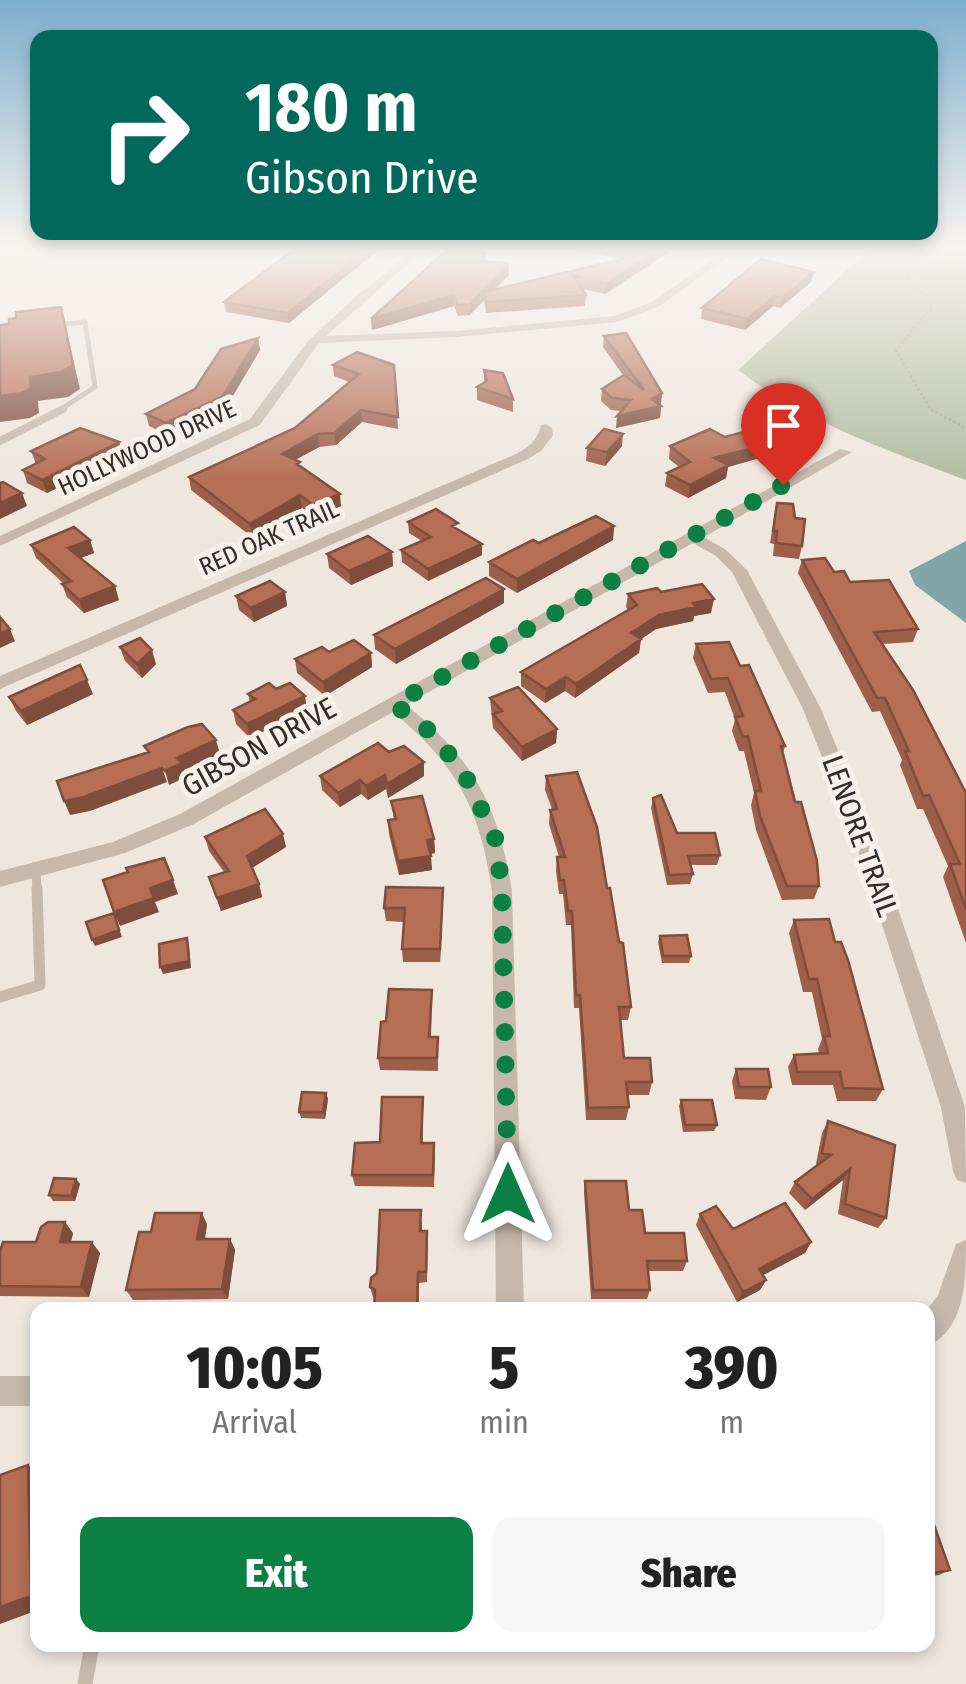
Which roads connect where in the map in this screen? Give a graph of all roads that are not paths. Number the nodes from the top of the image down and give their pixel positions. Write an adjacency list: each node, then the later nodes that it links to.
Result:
1 (86, 327): 6 (lane)
2 (333, 327): 4 (street, HOLLYWOOD DRIVE)
3 (535, 327): 4 (street)
4 (318, 340): 9 (street, HOLLYWOOD DRIVE)
5 (546, 428): 10 (street, RED OAK TRAIL)
6 (0, 441)
7 (845, 452): 8 (street, GIBSON DRIVE)
8 (691, 536): 11 (street, GIBSON DRIVE); 15 (street, LENORE TRAIL)
9 (0, 542)
10 (0, 683)
11 (394, 704): 12 (street, GIBSON DRIVE); 17 (street)
12 (36, 870): 13 (street, GIBSON DRIVE); 14 (lane)
13 (0, 879)
14 (0, 997)
15 (966, 1171)
16 (966, 1254): 18 (street)
17 (510, 1302)
18 (935, 1322)
19 (0, 1391): 20 (street)
20 (30, 1391)
21 (91, 1652): 22 (lane)
22 (84, 1684)

